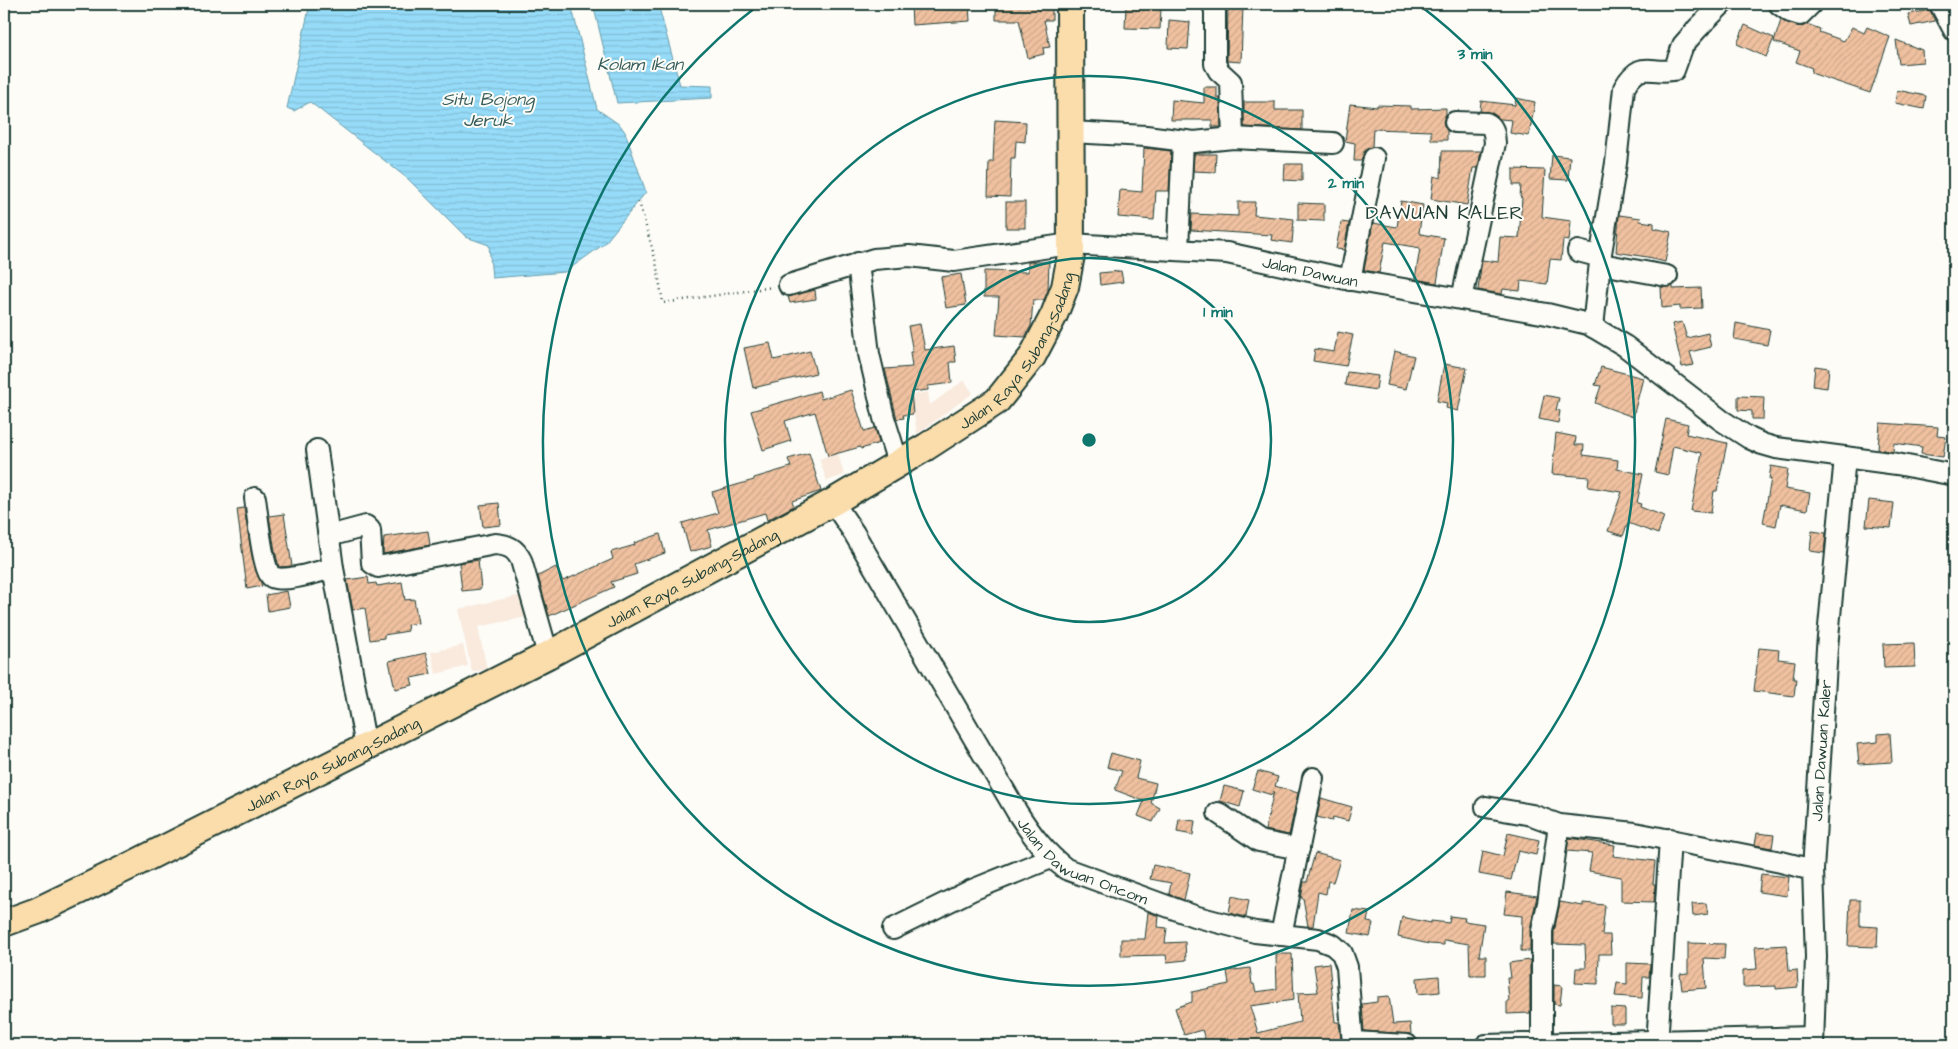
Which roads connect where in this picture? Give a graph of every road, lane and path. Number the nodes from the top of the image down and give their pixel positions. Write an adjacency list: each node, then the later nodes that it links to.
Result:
1 (1070, 4): 9 (main road, Jalan Raya Subang-Sadang)
2 (1212, 4): 10 (street)
3 (1722, 4): 18 (street)
4 (1779, 4): 5 (street)
5 (1811, 4)
6 (1940, 4): 7 (street)
7 (1954, 30)
8 (1455, 122): 23 (street)
9 (1070, 132): 11 (street); 15 (main road, Jalan Raya Subang-Sadang)
10 (1233, 138): 11 (street); 12 (street)
11 (1182, 141): 16 (street)
12 (1333, 143)
13 (1374, 158): 21 (street)
14 (639, 202): 22 (path)
15 (1070, 244): 16 (street, Jalan Dawuan); 19 (street, Jalan Dawuan); 27 (main road, Jalan Raya Subang-Sadang)
16 (1178, 249): 21 (street, Jalan Dawuan)
17 (1578, 251): 18 (street)
18 (1601, 260): 20 (street); 24 (street)
19 (858, 263): 22 (street, Jalan Dawuan); 27 (street)
20 (1667, 276)
21 (1350, 280): 23 (street, Jalan Dawuan)
22 (789, 285)
23 (1462, 299): 24 (street, Jalan Dawuan)
24 (1590, 325): 26 (street, Jalan Dawuan)
25 (317, 450): 31 (street)
26 (1844, 457): 28 (street, Jalan Dawuan); 42 (street, Jalan Dawuan Kaler)
27 (898, 463): 30 (main road, Jalan Raya Subang-Sadang)
28 (1954, 475)
29 (255, 498): 32 (street)
30 (833, 502): 33 (main road, Jalan Raya Subang-Sadang); 41 (street, Jalan Dawuan Oncom)
31 (329, 536): 32 (street); 33 (street)
32 (334, 568): 34 (street)
33 (548, 655): 34 (main road, Jalan Raya Subang-Sadang)
34 (366, 748): 43 (main road, Jalan Raya Subang-Sadang)
35 (1313, 778): 40 (street)
36 (1486, 807): 38 (street)
37 (1218, 813): 40 (street)
38 (1559, 825): 39 (street); 48 (street)
39 (1670, 840): 42 (street); 49 (street)
40 (1299, 849): 45 (street)
41 (1051, 858): 44 (street); 45 (street, Jalan Dawuan Oncom)
42 (1814, 870): 46 (street, Jalan Dawuan Kaler)
43 (4, 923)
44 (893, 929)
45 (1281, 935): 47 (street, Jalan Dawuan Oncom)
46 (1813, 1041): 49 (street)
47 (1353, 1044): 50 (street)
48 (1548, 1044): 49 (street); 51 (street)
49 (1657, 1044)
50 (1407, 1045)
51 (1486, 1045)

